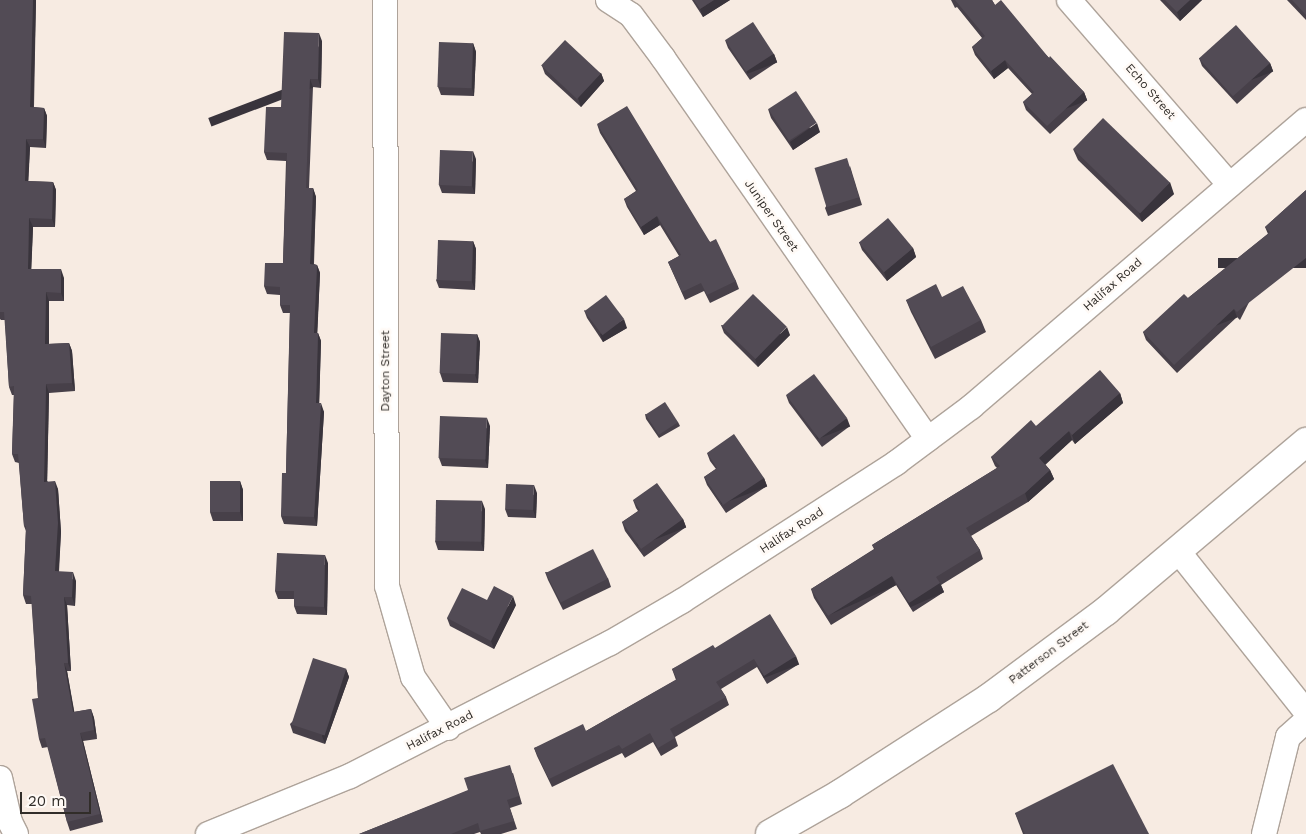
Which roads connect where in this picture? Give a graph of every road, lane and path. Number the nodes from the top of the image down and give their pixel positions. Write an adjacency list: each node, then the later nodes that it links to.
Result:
1 (384, 0): 11 (street, Dayton Street)
2 (608, 0): 6 (street, Juniper Street)
3 (1069, 0): 5 (street, Echo Street)
4 (1306, 120): 5 (street, Halifax Road)
5 (1230, 185): 6 (street, Halifax Road)
6 (928, 440): 11 (street, Halifax Road)
7 (1306, 442): 8 (main road, Patterson Street)
8 (1178, 551): 9 (street); 15 (main road, Patterson Street)
9 (1306, 712)
10 (1306, 721): 16 (street)
11 (448, 728): 14 (street, Halifax Road)
12 (0, 778): 13 (street)
13 (16, 834)
14 (208, 834)
15 (770, 834)
16 (1264, 834)

